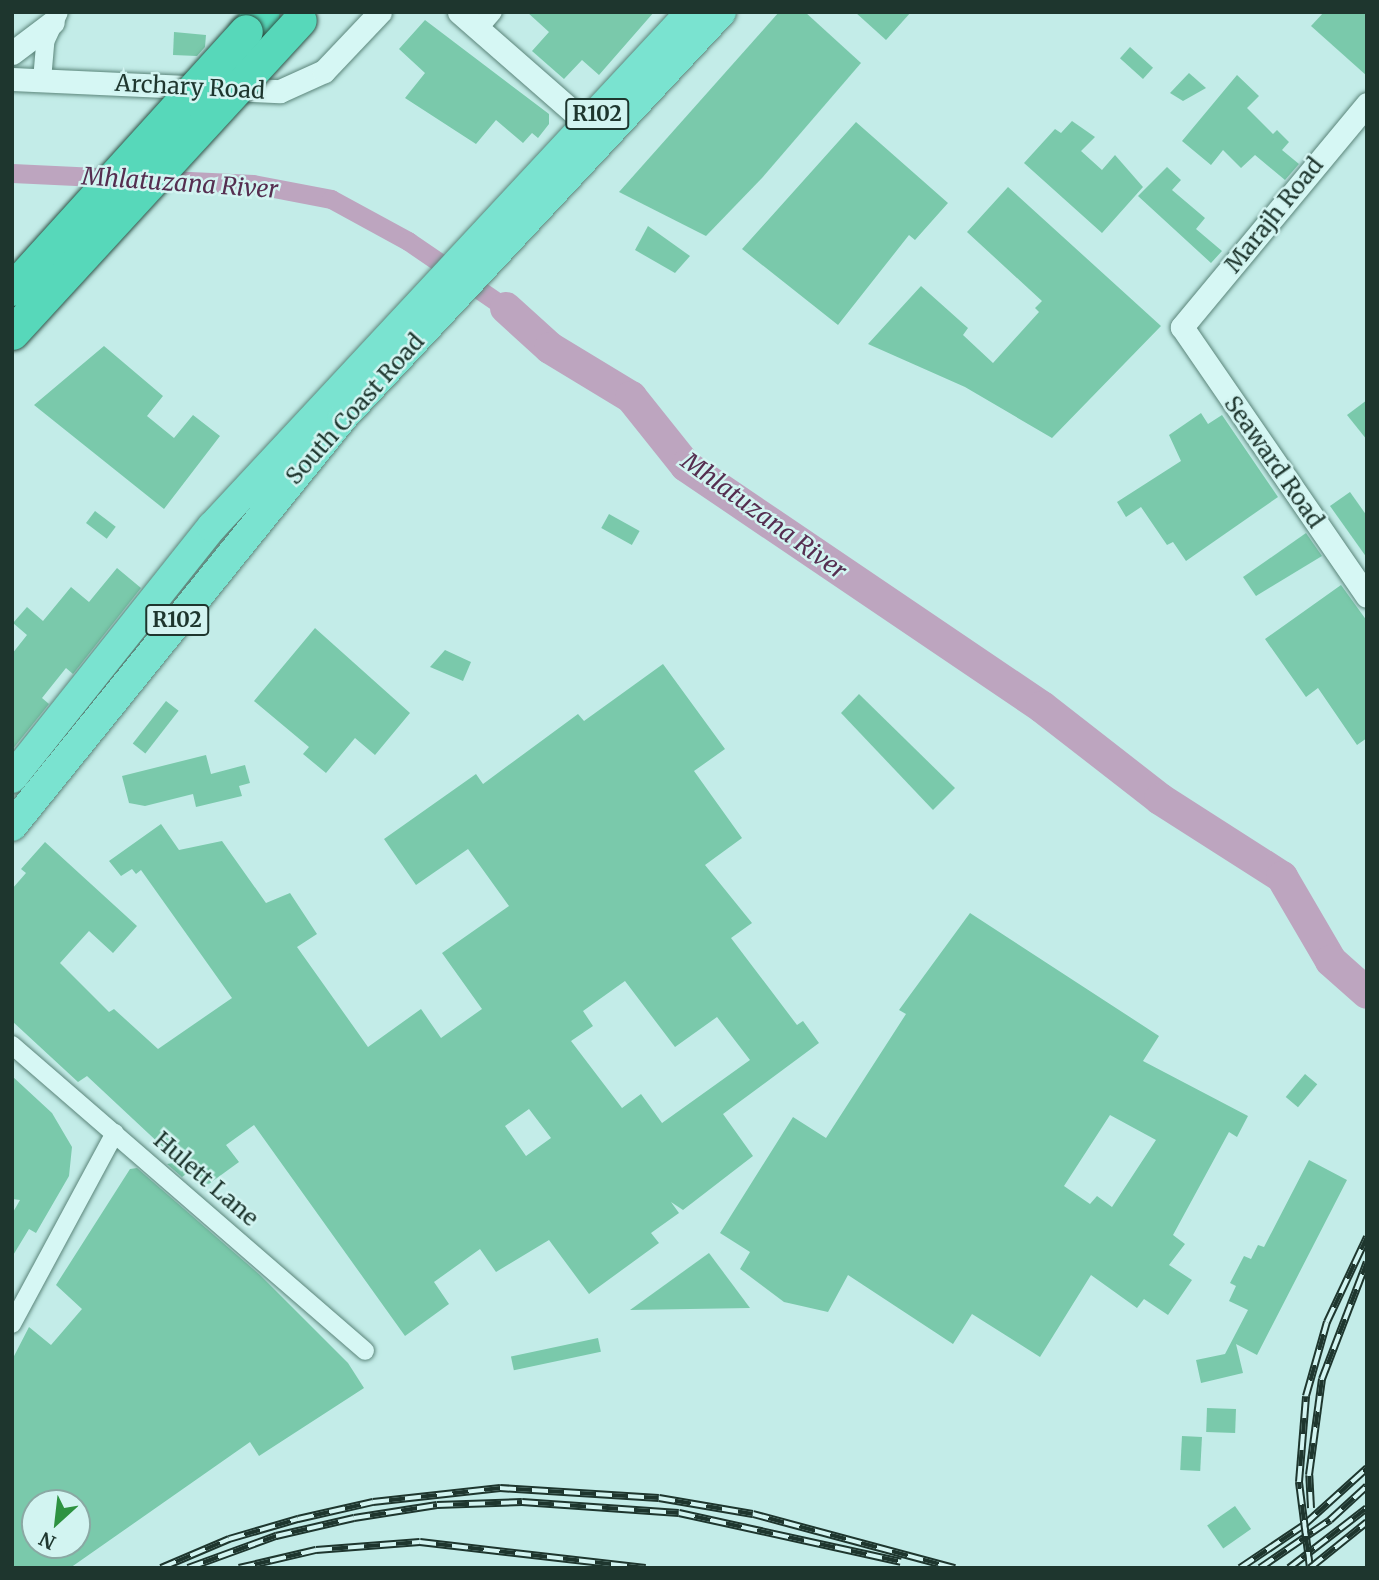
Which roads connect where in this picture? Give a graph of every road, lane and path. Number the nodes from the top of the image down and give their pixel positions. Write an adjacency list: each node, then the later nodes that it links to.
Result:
1 (380, 12): 11 (street, Archary Road)
2 (459, 12): 7 (street)
3 (691, 12): 13 (highway, South Coast Road / R102)
4 (720, 12): 13 (highway, South Coast Road / R102)
5 (304, 16): 16 (highway, bridge)
6 (56, 17): 9 (street); 11 (street)
7 (486, 20): 13 (street)
8 (254, 22): 14 (highway, bridge)
9 (12, 53)
10 (12, 79): 11 (street, Archary Road)
11 (42, 80)
12 (1367, 104): 15 (street, Marajh Road)
13 (596, 132): 18 (highway, South Coast Road / R102)
14 (12, 289)
15 (1182, 327): 17 (street, Seaward Road)
16 (12, 333)
17 (1367, 596)
18 (78, 720): 19 (highway, South Coast Road / R102); 20 (highway, South Coast Road / R102)
19 (39, 746): 20 (highway); 21 (highway, South Coast Road / R102)
20 (62, 764): 22 (highway, South Coast Road / R102)
21 (12, 778)
22 (12, 826)
23 (12, 1045): 24 (street, Hulett Lane)
24 (115, 1133): 25 (street); 26 (street, Hulett Lane)
25 (12, 1324)
26 (365, 1351)

